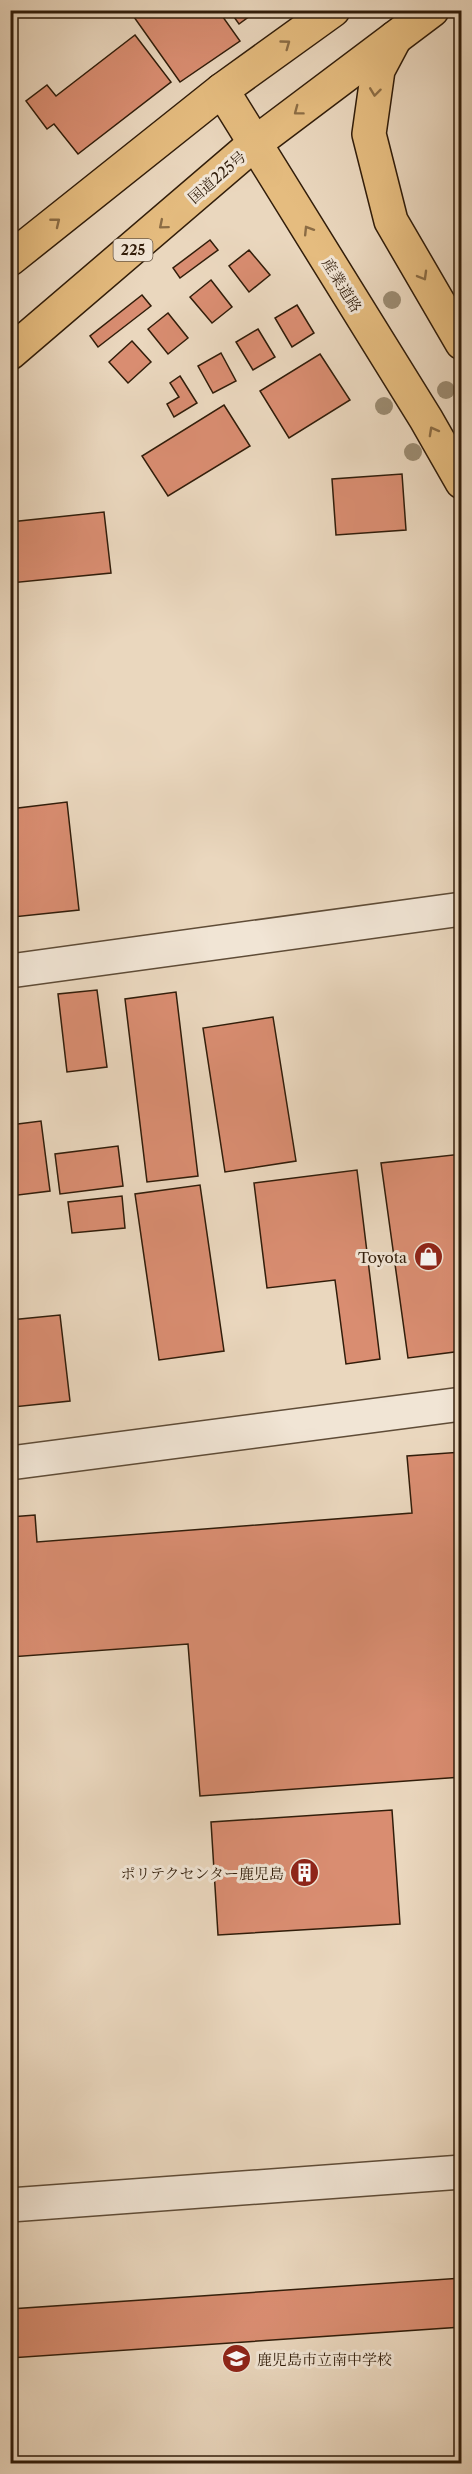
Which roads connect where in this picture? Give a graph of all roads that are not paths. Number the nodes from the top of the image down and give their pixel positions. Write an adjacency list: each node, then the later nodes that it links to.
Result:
1 (333, 10): 4 (main road, one-way to 1)
2 (432, 10): 3 (main road, 国道225号 / 225)
3 (395, 38): 5 (main road, 国道225号 / 225, one-way to 5); 7 (main road, one-way to 7)
4 (222, 90): 5 (main road, 産業道路); 6 (main road, one-way to 4)
5 (254, 144): 8 (main road, 国道225号 / 225, one-way to 8); 9 (main road, 産業道路, one-way to 5)
6 (10, 259)
7 (462, 343)
8 (10, 353)
9 (462, 482)
10 (462, 909): 11 (street)
11 (10, 970)
12 (462, 1404): 13 (street)
13 (10, 1463)
14 (462, 2172): 15 (street)
15 (10, 2205)

